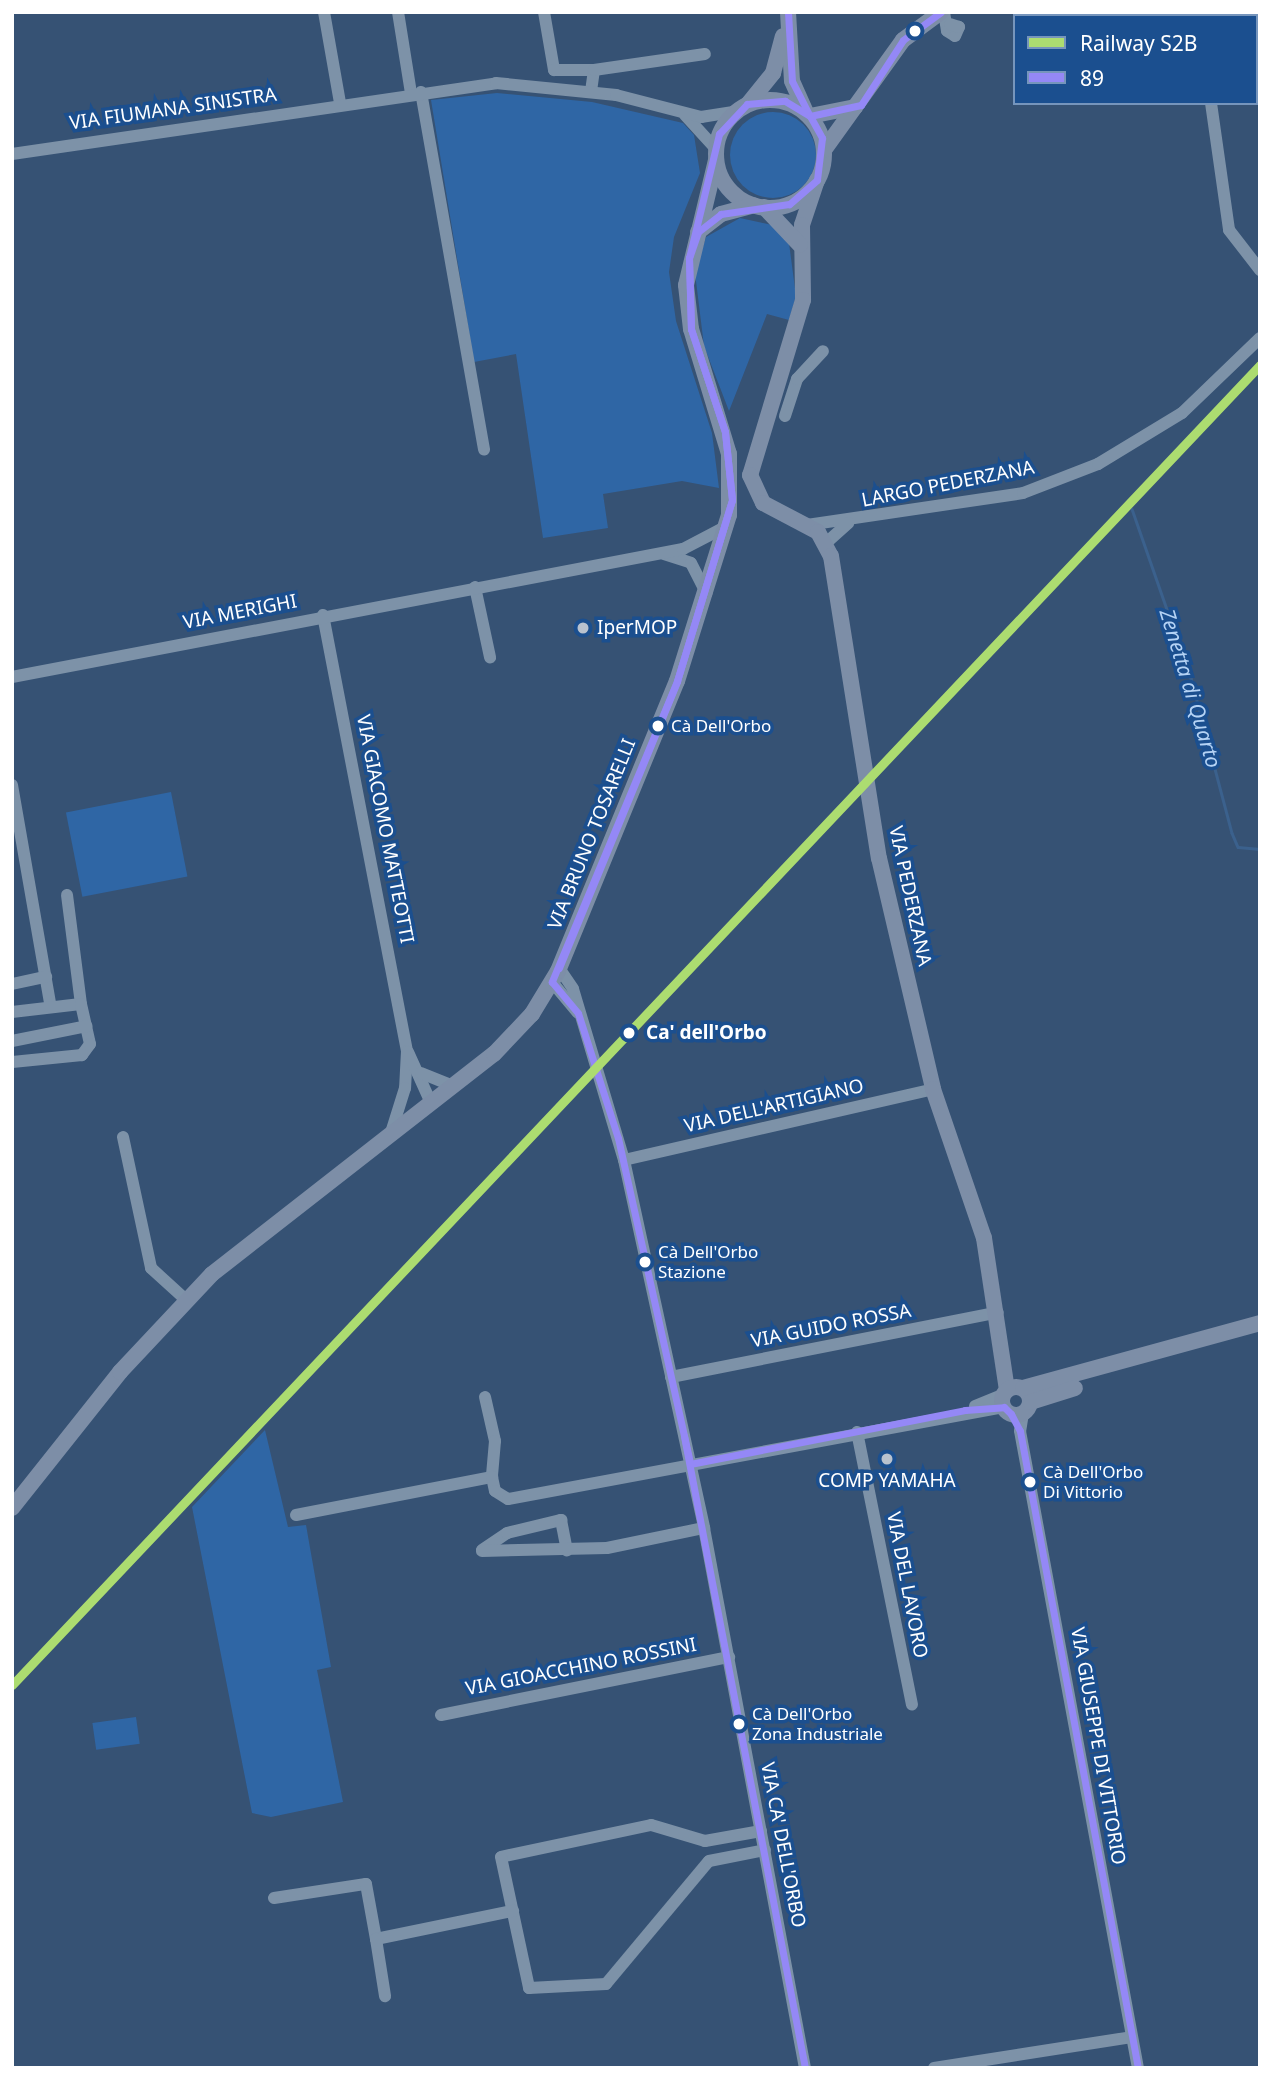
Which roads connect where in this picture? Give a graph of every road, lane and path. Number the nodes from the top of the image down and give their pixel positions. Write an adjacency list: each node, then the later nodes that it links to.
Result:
1 (324, 12): 10 (street)
2 (398, 12): 8 (street)
3 (544, 12): 7 (street)
4 (786, 12): 13 (main road); 15 (main road)
5 (945, 16): 11 (main road)
6 (705, 54): 7 (street)
7 (594, 69): 9 (street)
8 (416, 92): 9 (street, VIA FIUMANA SINISTRA); 10 (street, VIA FIUMANA SINISTRA); 29 (street)
9 (591, 92): 14 (street, VIA FIUMANA SINISTRA)
10 (340, 103): 17 (street, VIA FIUMANA SINISTRA)
11 (861, 105): 15 (main road); 16 (main road)
12 (1211, 105): 23 (street)
13 (742, 108): 14 (street, VIA FIUMANA SINISTRA); 15 (main road); 18 (main road)
14 (685, 115): 18 (street)
15 (809, 115): 16 (main road)
16 (824, 150): 19 (main road)
17 (12, 154)
18 (716, 155): 20 (main road); 21 (main road, VIA BRUNO TOSARELLI)
19 (817, 180): 20 (main road); 22 (main road)
20 (759, 206): 21 (main road); 22 (main road)
21 (698, 232): 32 (main road, VIA BRUNO TOSARELLI)
22 (800, 245): 26 (main road)
23 (1260, 270)
24 (1260, 338): 30 (street, LARGO PEDERZANA)
25 (823, 351): 27 (street)
26 (775, 387): 27 (street); 31 (main road)
27 (793, 393): 28 (street)
28 (785, 416)
29 (484, 449)
30 (848, 523): 31 (street, LARGO PEDERZANA); 33 (street, LARGO PEDERZANA)
31 (807, 525): 33 (main road)
32 (727, 526): 34 (street, VIA MERIGHI); 36 (main road, VIA BRUNO TOSARELLI)
33 (826, 543): 59 (main road, VIA PEDERZANA)
34 (661, 553): 35 (street, VIA MERIGHI); 36 (street)
35 (475, 587): 37 (street, VIA MERIGHI); 38 (street)
36 (707, 595): 43 (main road, VIA BRUNO TOSARELLI)
37 (323, 615): 39 (street, VIA MERIGHI); 54 (street, VIA GIACOMO MATTEOTTI)
38 (490, 657)
39 (12, 677)
40 (12, 785): 41 (street)
41 (19, 862): 44 (street)
42 (67, 895): 48 (street)
43 (556, 975): 46 (street); 50 (street); 51 (main road, VIA BRUNO TOSARELLI)
44 (46, 977): 45 (street); 47 (street)
45 (12, 984)
46 (560, 998): 50 (street); 51 (street)
47 (50, 1003): 48 (street); 49 (street)
48 (81, 1004): 52 (street)
49 (12, 1012)
50 (578, 1013): 63 (street, VIA CA' DELL'ORBO)
51 (532, 1014): 57 (main road, VIA BRUNO TOSARELLI)
52 (87, 1026): 53 (street); 55 (street)
53 (12, 1041)
54 (408, 1051): 56 (street, VIA GIACOMO MATTEOTTI); 58 (street, VIA GIACOMO MATTEOTTI)
55 (12, 1062)
56 (421, 1073): 57 (street); 60 (street, VIA GIACOMO MATTEOTTI)
57 (453, 1086): 60 (main road, VIA BRUNO TOSARELLI)
58 (405, 1088): 60 (street); 61 (street, VIA GIACOMO MATTEOTTI)
59 (933, 1090): 63 (street, VIA DELL'ARTIGIANO); 65 (main road, VIA PEDERZANA)
60 (429, 1105): 61 (main road, VIA BRUNO TOSARELLI)
61 (390, 1136): 64 (main road, VIA BRUNO TOSARELLI)
62 (123, 1137): 64 (street)
63 (624, 1160): 68 (street, VIA CA' DELL'ORBO)
64 (187, 1300): 74 (main road, VIA BRUNO TOSARELLI)
65 (998, 1312): 68 (street, VIA GUIDO ROSSA); 70 (main road, VIA PEDERZANA)
66 (1260, 1322): 70 (main road)
67 (1260, 1336): 70 (main road)
68 (671, 1377): 72 (street, VIA CA' DELL'ORBO)
69 (485, 1397): 73 (street)
70 (1015, 1399): 71 (street); 89 (street, VIA GIUSEPPE DI VITTORIO)
71 (857, 1432): 72 (street); 79 (street, VIA DEL LAVORO)
72 (690, 1464): 73 (street); 76 (street, VIA CA' DELL'ORBO)
73 (492, 1477): 75 (street)
74 (12, 1508)
75 (296, 1516)
76 (704, 1528): 77 (street); 78 (street, VIA CA' DELL'ORBO)
77 (567, 1550): 77 (street)
78 (729, 1657): 80 (street, VIA GIOACCHINO ROSSINI); 81 (street, VIA CA' DELL'ORBO)
79 (912, 1705)
80 (441, 1715)
81 (761, 1831): 82 (street); 83 (street, VIA CA' DELL'ORBO)
82 (705, 1841): 84 (street); 86 (street)
83 (765, 1850): 84 (street); 90 (street, VIA CA' DELL'ORBO)
84 (709, 1861): 86 (street)
85 (274, 1898): 87 (street)
86 (513, 1911): 87 (street)
87 (376, 1939): 88 (street)
88 (384, 1996)
89 (1132, 2037): 91 (street); 92 (street, VIA GIUSEPPE DI VITTORIO)
90 (805, 2068)
91 (934, 2068)
92 (1138, 2068)

